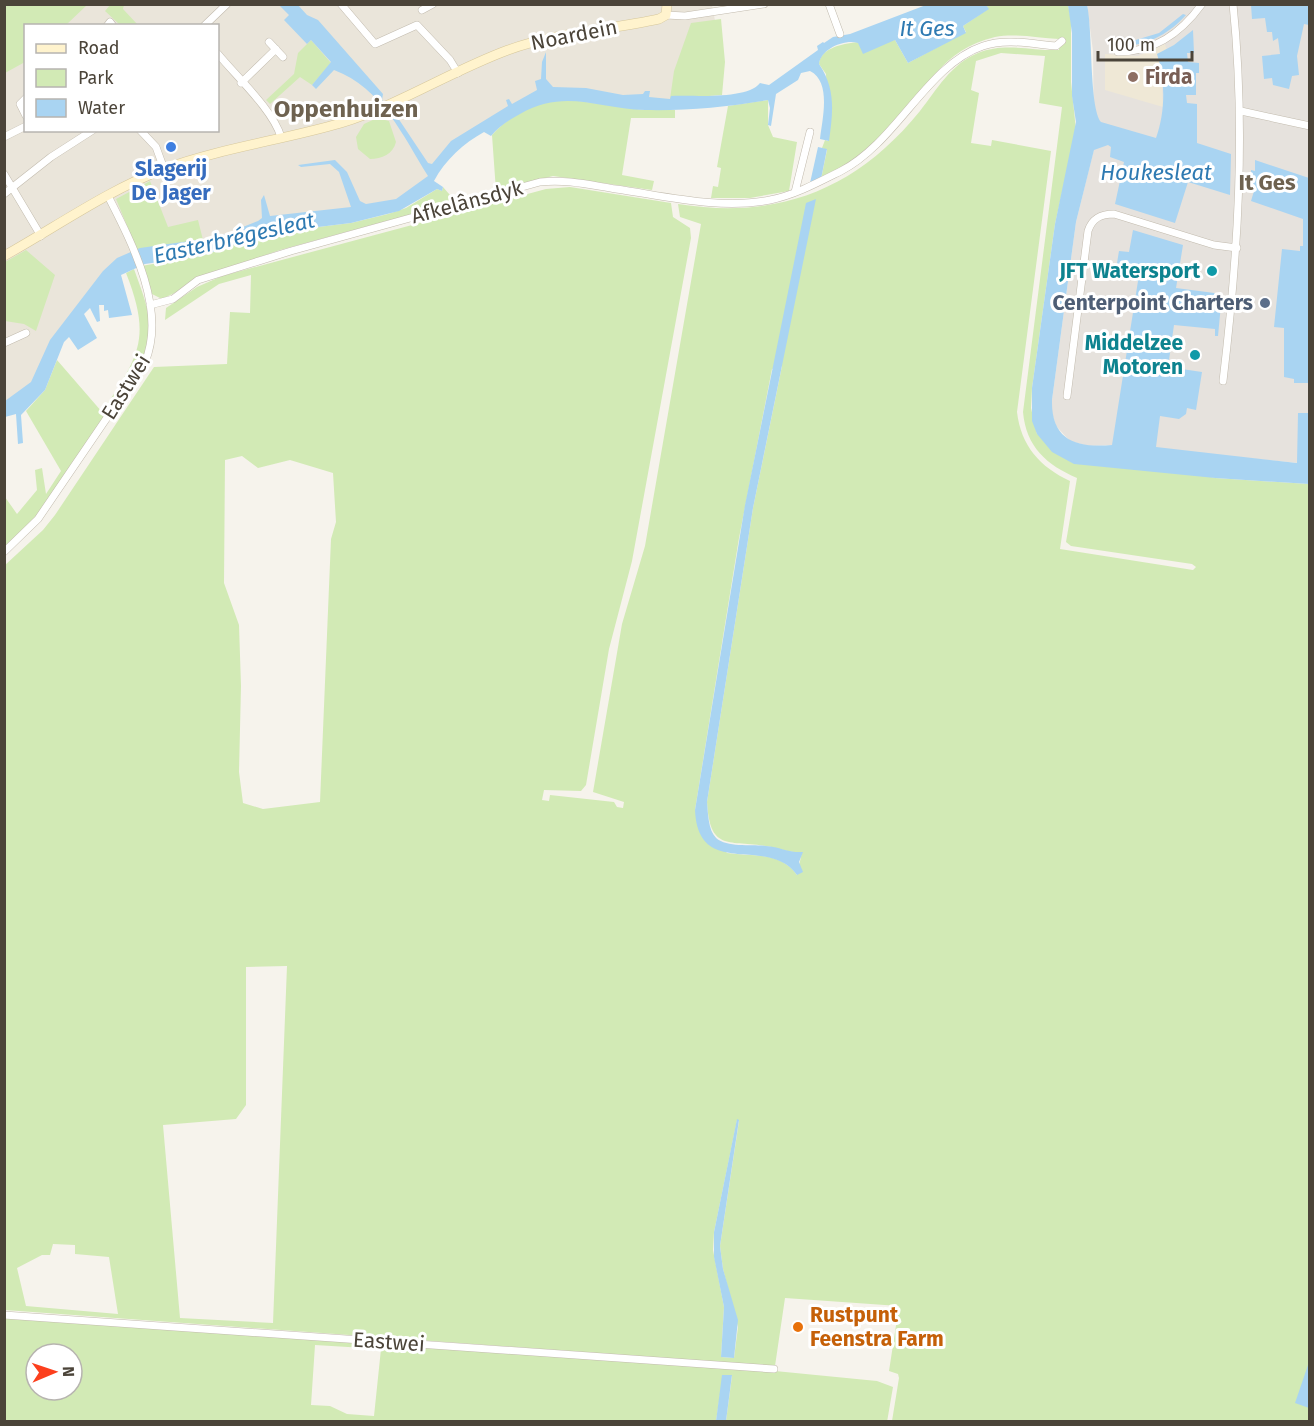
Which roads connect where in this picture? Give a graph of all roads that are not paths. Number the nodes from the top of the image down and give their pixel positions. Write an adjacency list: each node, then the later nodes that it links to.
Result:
1 (227, 4): 11 (street)
2 (340, 4): 19 (street)
3 (433, 4): 9 (street)
4 (667, 4): 10 (street)
5 (764, 4): 10 (street, Noardein)
6 (829, 4): 12 (street)
7 (1202, 4): 16 (street)
8 (1233, 4): 21 (street)
9 (422, 10)
10 (666, 15): 19 (street, Noardein)
11 (206, 24)
12 (840, 34)
13 (1062, 41): 32 (street, Afkelânsdyk)
14 (269, 42): 15 (street)
15 (276, 49): 18 (street); 20 (street)
16 (1118, 52)
17 (219, 55): 20 (street)
18 (283, 57)
19 (458, 73): 28 (street, Noardein)
20 (241, 83): 28 (street)
21 (1240, 111): 22 (street); 36 (street)
22 (1310, 126)
23 (24, 127): 27 (street)
24 (90, 132): 31 (street)
25 (142, 132): 29 (street)
26 (810, 132): 32 (street)
27 (4, 137)
28 (281, 137): 29 (street, Noardein)
29 (164, 169): 34 (street, Noardein)
30 (4, 174): 31 (street)
31 (14, 189): 33 (street); 35 (street)
32 (795, 192): 38 (street, Afkelânsdyk)
33 (4, 194)
34 (108, 196): 35 (street, Noardein); 38 (street, Eastwei)
35 (40, 236): 37 (street, Noardein)
36 (1237, 248): 41 (street); 42 (street)
37 (4, 256)
38 (150, 305): 43 (street, Eastwei)
39 (26, 333): 40 (street)
40 (4, 343)
41 (1223, 381)
42 (1067, 396)
43 (4, 552)
44 (4, 1315): 45 (street, Eastwei)
45 (774, 1369)

